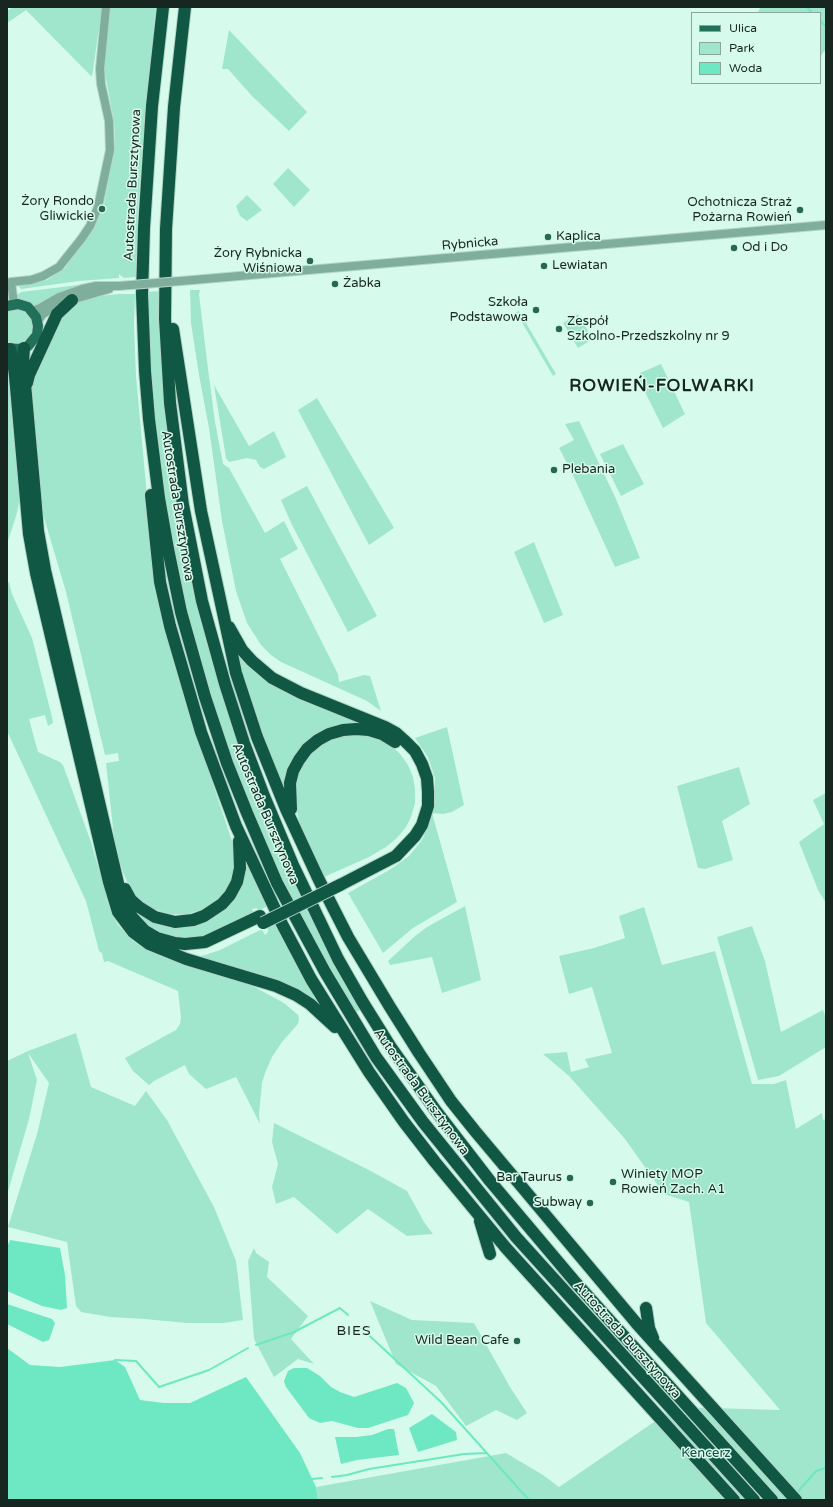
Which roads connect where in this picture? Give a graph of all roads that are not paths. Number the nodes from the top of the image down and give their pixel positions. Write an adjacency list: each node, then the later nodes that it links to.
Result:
1 (106, 7): 8 (street)
2 (163, 7): 15 (highway, Autostrada Bursztynowa)
3 (185, 7): 5 (highway, Autostrada Bursztynowa)
4 (826, 226): 6 (street, Rybnicka, bridge)
5 (165, 272): 16 (highway); 30 (highway, Autostrada Bursztynowa)
6 (117, 286): 7 (street, Rybnicka); 9 (street, Rybnicka)
7 (72, 300): 10 (street, Rybnicka); 14 (highway)
8 (10, 305): 9 (main road)
9 (32, 311): 10 (main road)
10 (38, 321): 12 (main road)
11 (9, 348): 12 (main road); 14 (highway)
12 (24, 348): 14 (highway)
13 (7, 370): 14 (highway)
14 (21, 386): 19 (highway); 22 (highway)
15 (149, 419): 17 (highway); 29 (highway, Autostrada Bursztynowa)
16 (220, 607): 18 (highway); 20 (highway)
17 (236, 826): 19 (highway); 23 (highway)
18 (296, 830): 20 (highway); 27 (highway)
19 (118, 876): 21 (highway)
20 (338, 882): 21 (highway, bridge)
21 (262, 920): 22 (highway)
22 (172, 952): 23 (highway)
23 (350, 1042): 24 (highway)
24 (477, 1214): 25 (highway); 28 (highway)
25 (490, 1254)
26 (646, 1308): 27 (highway)
27 (656, 1344): 31 (highway)
28 (734, 1500)
29 (754, 1500)
30 (772, 1500)
31 (796, 1500)

